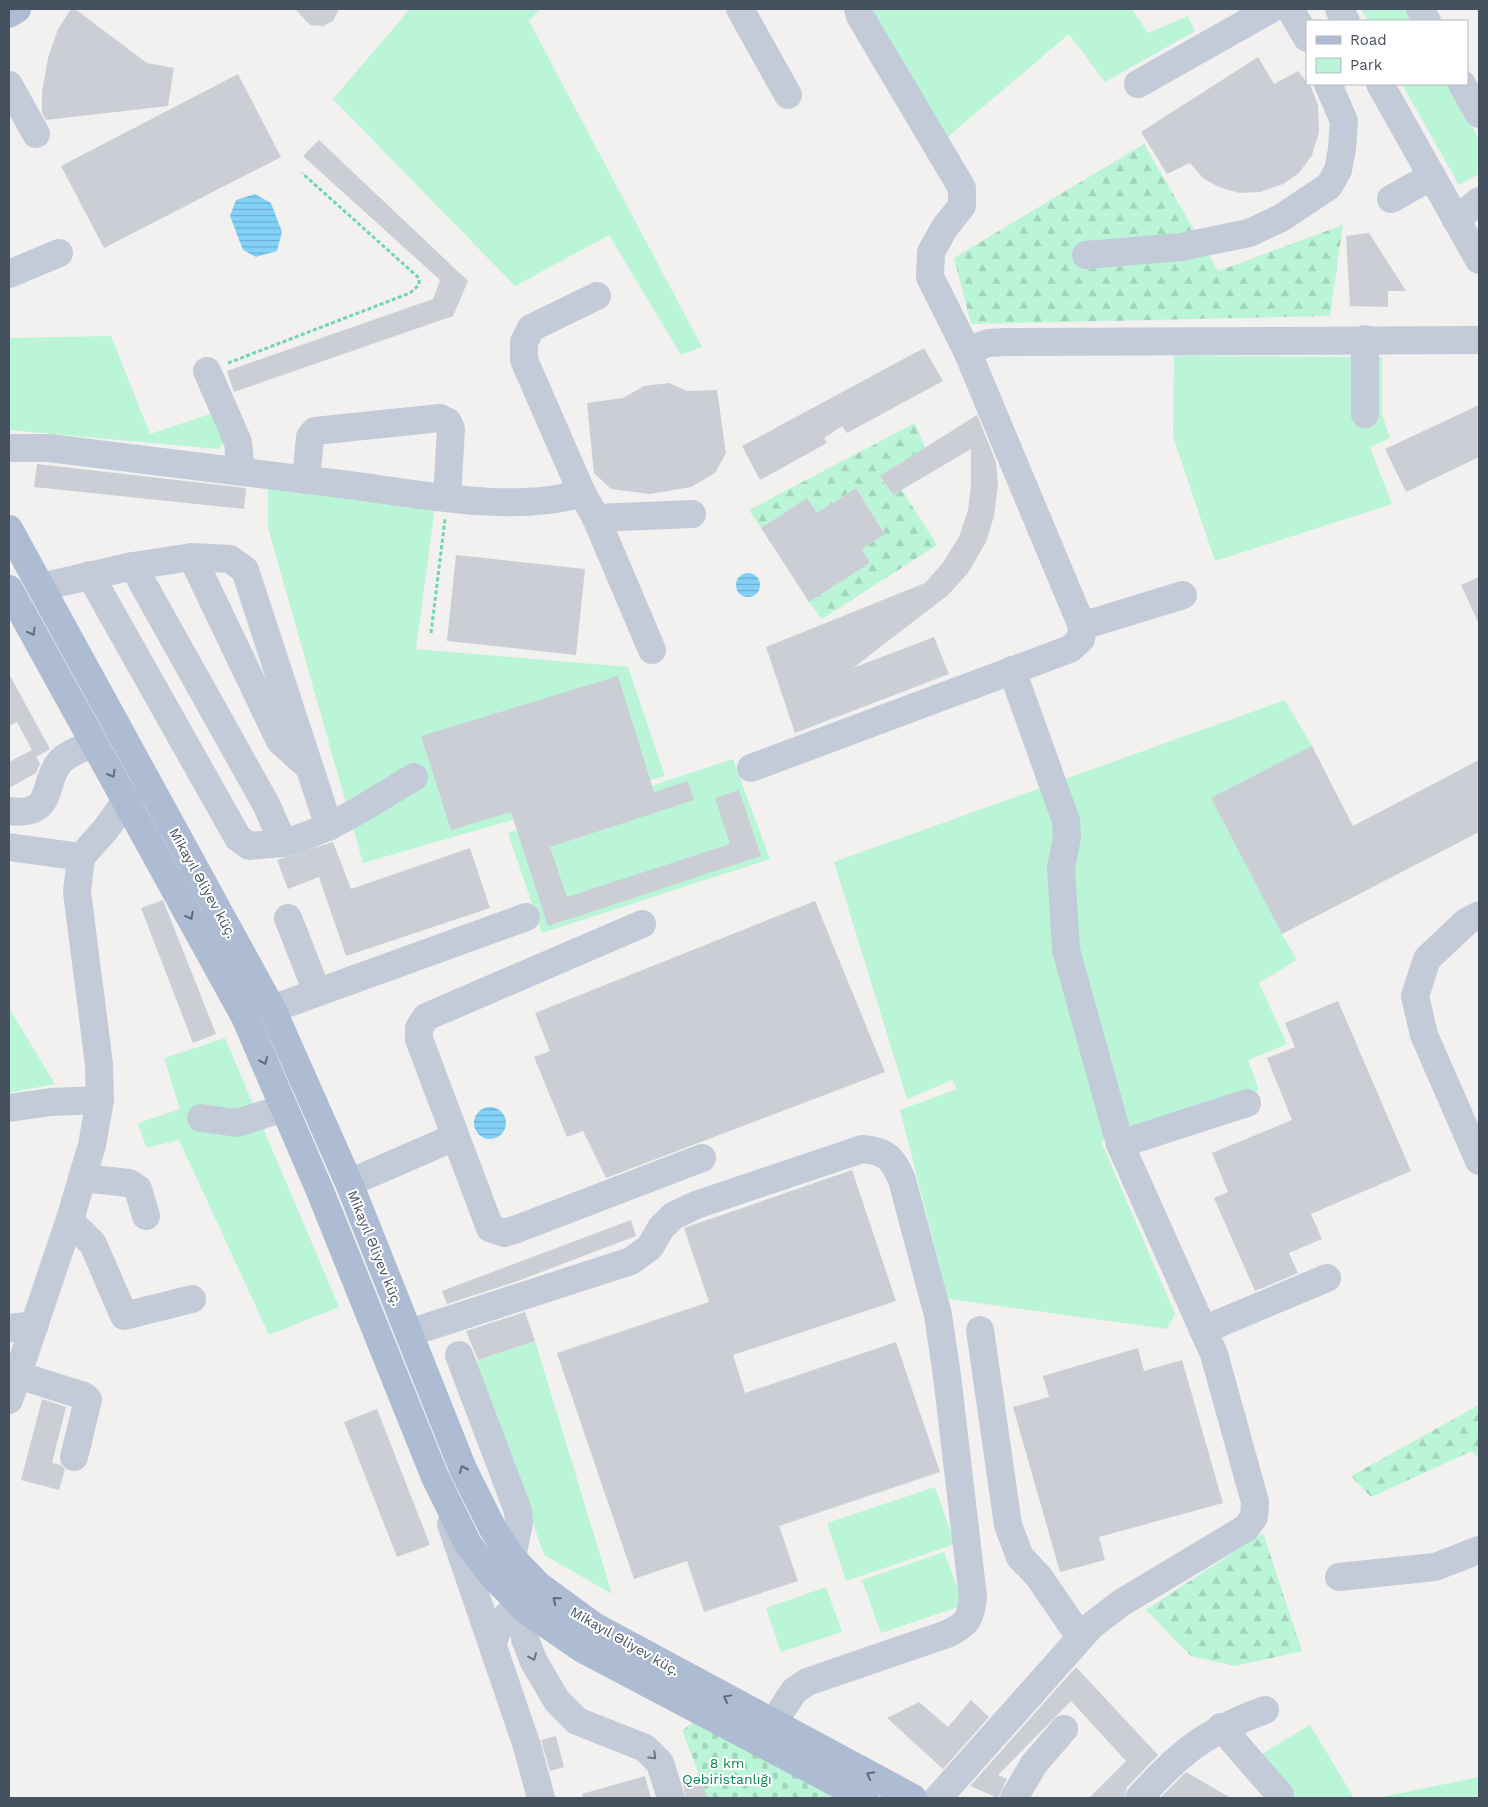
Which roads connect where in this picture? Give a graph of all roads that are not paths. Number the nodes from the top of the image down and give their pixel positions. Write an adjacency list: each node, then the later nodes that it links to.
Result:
1 (18, 9): 8 (main road)
2 (740, 9): 17 (street)
3 (858, 9): 31 (street)
4 (1271, 9): 12 (street)
5 (1290, 9): 11 (street)
6 (1339, 9): 9 (street)
7 (1420, 9): 10 (street)
8 (9, 14)
9 (1345, 20)
10 (1426, 20)
11 (1306, 36)
12 (1138, 84)
13 (9, 85): 19 (street)
14 (1328, 85): 25 (street)
15 (1381, 85): 20 (street)
16 (1463, 85): 18 (street)
17 (788, 95)
18 (1479, 114)
19 (36, 134)
20 (1432, 176): 21 (street); 23 (street)
21 (1391, 199)
22 (1479, 201): 23 (street)
23 (1456, 220): 26 (street)
24 (59, 253): 27 (street)
25 (1086, 255)
26 (1479, 260)
27 (9, 274)
28 (597, 296): 37 (street)
29 (1365, 339): 30 (street); 31 (street); 33 (street)
30 (1479, 340)
31 (967, 351): 48 (street)
32 (207, 370): 35 (street)
33 (1364, 414)
34 (9, 448): 35 (street)
35 (241, 472): 36 (street)
36 (306, 480): 38 (street); 38 (street)
37 (582, 493): 38 (street); 40 (street)
38 (447, 497)
39 (692, 514): 40 (street)
40 (596, 518): 49 (street)
41 (9, 529): 45 (main road, Mikayıl Əliyev küç.)
42 (192, 558): 43 (street); 52 (street); 52 (street)
43 (133, 566): 44 (street); 58 (street)
44 (90, 576): 45 (street); 58 (street)
45 (41, 587): 66 (main road, Mikayıl Əliyev küç.)
46 (9, 589): 51 (main road, one-way to 51)
47 (1183, 595): 48 (street)
48 (1082, 626): 50 (street)
49 (652, 650)
50 (1012, 670): 53 (street); 73 (street)
51 (94, 743): 55 (main road, one-way to 55); 56 (street)
52 (310, 768): 57 (street)
53 (751, 768)
54 (414, 777): 57 (street)
55 (127, 800): 60 (street); 70 (main road, one-way to 70)
56 (9, 811)
57 (329, 827): 58 (street)
58 (283, 843)
59 (9, 847): 60 (street)
60 (81, 857): 67 (street)
61 (1479, 915): 75 (street)
62 (526, 917): 65 (street)
63 (288, 918): 65 (street)
64 (642, 924): 72 (street)
65 (317, 992): 66 (street)
66 (272, 1009): 77 (main road, Mikayıl Əliyev küç.)
67 (100, 1100): 69 (street); 76 (street)
68 (1247, 1103): 73 (street)
69 (9, 1108)
70 (284, 1108): 71 (street); 91 (main road)
71 (201, 1118)
72 (455, 1137): 74 (street); 77 (street)
73 (1120, 1144): 85 (street)
74 (702, 1158)
75 (1479, 1161)
76 (82, 1178): 78 (street); 79 (street)
77 (349, 1183): 86 (main road, Mikayıl Əliyev küç.)
78 (146, 1216)
79 (70, 1221): 81 (street); 82 (street)
80 (1327, 1278): 85 (street)
81 (192, 1299)
82 (35, 1324): 83 (street); 88 (street)
83 (9, 1328)
84 (980, 1330): 97 (street)
85 (1203, 1330): 97 (street)
86 (409, 1333): 92 (main road, Mikayıl Əliyev küç., one-way to 86); 100 (street)
87 (459, 1355): 94 (street)
88 (18, 1375): 89 (street); 90 (street)
89 (9, 1400)
90 (74, 1457)
91 (435, 1477): 94 (main road); 98 (street)
92 (492, 1530): 94 (street)
93 (1479, 1550): 95 (street)
94 (502, 1567): 96 (main road); 98 (street); 100 (main road, Mikayıl Əliyev küç., one-way to 94)
95 (1339, 1577)
96 (526, 1610): 98 (street); 105 (street, one-way to 105); 106 (main road)
97 (1080, 1637): 108 (street)
98 (493, 1642): 104 (street)
99 (1266, 1710): 101 (street)
100 (773, 1723): 107 (main road, Mikayıl Əliyev küç., one-way to 100)
101 (1221, 1727): 103 (street); 110 (street)
102 (1064, 1729): 109 (street)
103 (1280, 1795)
104 (541, 1798)
105 (671, 1798)
106 (865, 1798)
107 (913, 1798)
108 (938, 1798)
109 (1014, 1798)
110 (1139, 1798)

